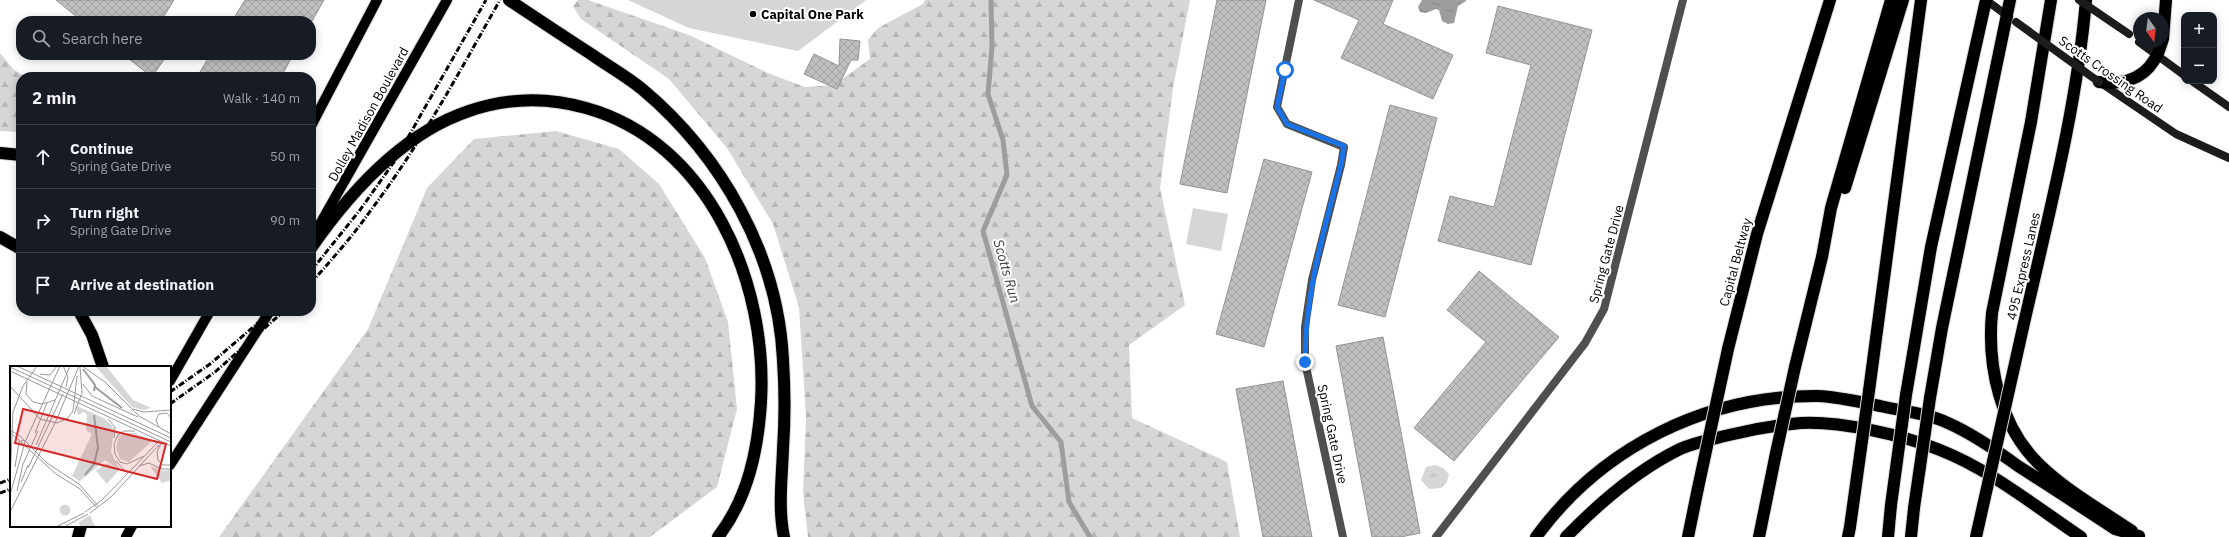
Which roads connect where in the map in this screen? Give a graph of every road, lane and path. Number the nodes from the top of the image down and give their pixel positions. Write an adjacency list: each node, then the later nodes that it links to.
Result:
1 (377, 0): 28 (main road)
2 (447, 0): 32 (main road, Dolley Madison Boulevard)
3 (509, 0): 18 (highway)
4 (518, 0): 18 (highway)
5 (1299, 0): 51 (street, Spring Gate Drive)
6 (1683, 0): 52 (street, Spring Gate Drive)
7 (1830, 0): 55 (highway, Capital Beltway, bridge)
8 (1891, 0): 36 (highway)
9 (1903, 0): 36 (highway)
10 (1921, 0): 45 (highway, bridge)
11 (1986, 0): 19 (main road, Scotts Crossing Road); 57 (highway, bridge)
12 (2010, 0): 19 (highway)
13 (2051, 0): 46 (highway)
14 (2079, 0): 20 (main road, bridge)
15 (2086, 0): 59 (highway, 495 Express Lanes, bridge)
16 (2166, 0): 17 (highway)
17 (2165, 12)
18 (535, 18): 50 (highway)
19 (2012, 19): 25 (main road, Scotts Crossing Road, bridge); 58 (highway, bridge)
20 (2133, 37)
21 (2147, 48): 23 (main road)
22 (2160, 48): 23 (highway)
23 (2158, 57): 24 (main road); 25 (highway)
24 (2181, 73)
25 (2099, 82): 31 (main road, Scotts Crossing Road)
26 (2196, 84): 27 (main road)
27 (2229, 107)
28 (316, 116)
29 (0, 153): 30 (highway)
30 (16, 155)
31 (2229, 158)
32 (316, 231)
33 (0, 237): 35 (highway)
34 (316, 242): 49 (highway)
35 (16, 246)
36 (1822, 257): 56 (highway, bridge)
37 (82, 316): 40 (highway)
38 (207, 316): 41 (main road)
39 (267, 316): 42 (main road)
40 (103, 366)
41 (171, 379)
42 (171, 463)
43 (83, 527): 47 (highway)
44 (131, 527): 48 (main road)
45 (1849, 532)
46 (2140, 536): 53 (highway)
47 (78, 537)
48 (126, 537)
49 (718, 537)
50 (784, 537)
51 (1343, 537)
52 (1436, 537)
53 (1536, 537)
54 (1566, 537): 60 (highway)
55 (1688, 537)
56 (1759, 537)
57 (1888, 537)
58 (1911, 537)
59 (1976, 537)
60 (2081, 537)

